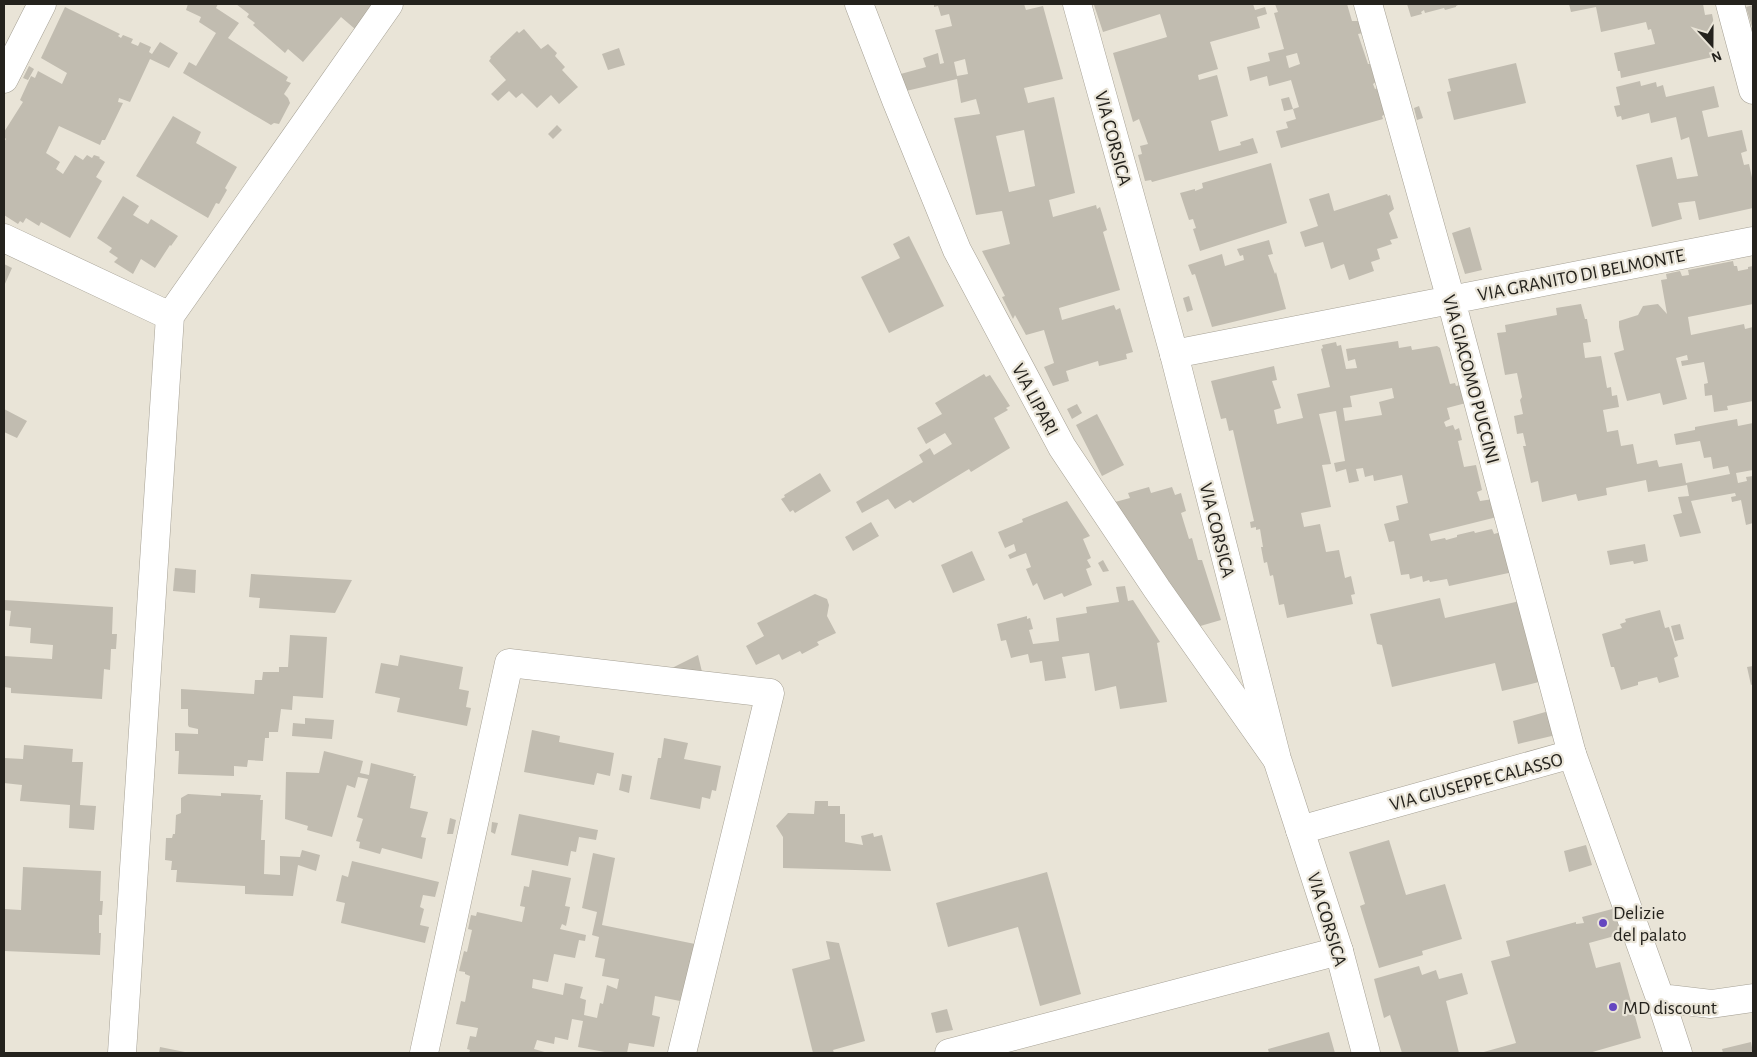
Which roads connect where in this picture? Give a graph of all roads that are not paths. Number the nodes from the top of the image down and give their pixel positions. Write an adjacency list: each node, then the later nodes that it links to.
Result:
1 (42, 4): 7 (street)
2 (389, 4): 12 (street)
3 (859, 4): 15 (street, VIA LIPARI)
4 (1077, 4): 13 (street, VIA CORSICA)
5 (1368, 4): 11 (street, VIA GIACOMO PUCCINI)
6 (1730, 4): 8 (street)
7 (4, 79)
8 (1753, 90)
9 (4, 238): 12 (street)
10 (1753, 240): 11 (street, VIA GRANITO DI BELMONTE)
11 (1451, 300): 13 (street, VIA GRANITO DI BELMONTE); 14 (street, VIA GIACOMO PUCCINI)
12 (170, 316): 20 (street)
13 (1174, 354): 15 (street, VIA CORSICA)
14 (1572, 754): 16 (street, VIA GIUSEPPE CALASSO); 18 (street, VIA GIUSEPPE CALASSO)
15 (1277, 759): 16 (street, VIA CORSICA)
16 (1300, 830): 17 (street, VIA CORSICA)
17 (1340, 951): 23 (street); 24 (street, VIA CORSICA)
18 (1660, 998): 19 (street); 25 (street, VIA GIUSEPPE CALASSO)
19 (1753, 998)
20 (122, 1053)
21 (424, 1053): 22 (street)
22 (682, 1053)
23 (949, 1053)
24 (1366, 1053)
25 (1678, 1053)

